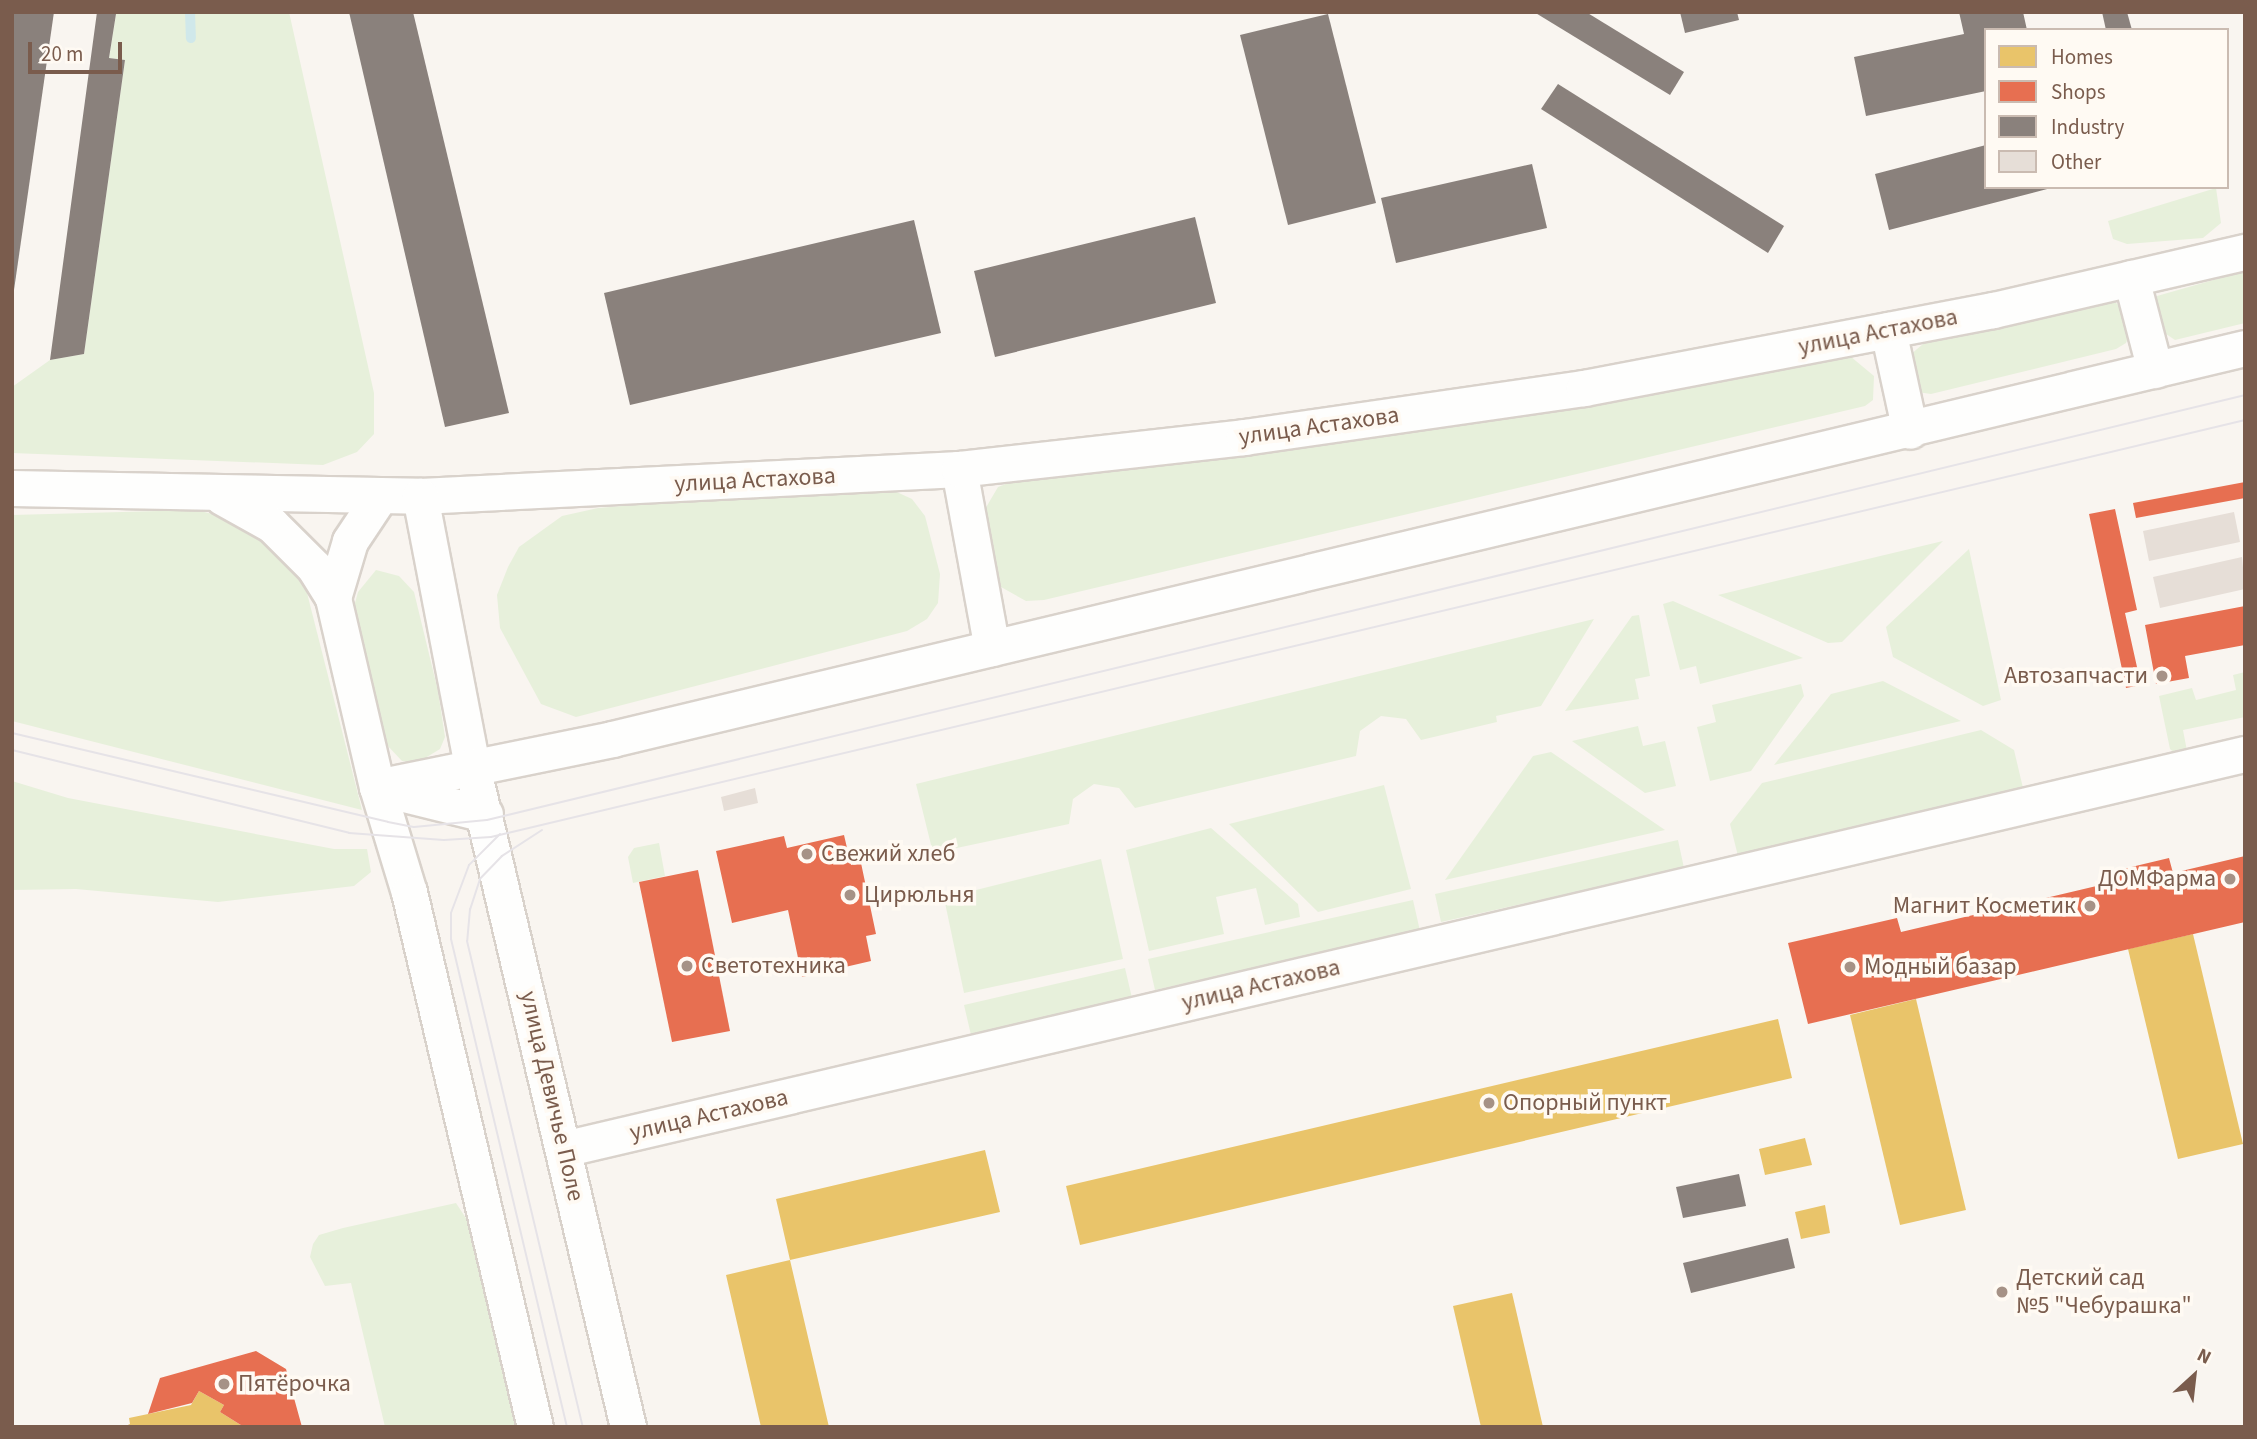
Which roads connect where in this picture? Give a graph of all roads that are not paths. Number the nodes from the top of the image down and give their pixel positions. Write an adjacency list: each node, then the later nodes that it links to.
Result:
1 (2245, 252): 2 (main road, улица Астахова)
2 (2131, 278): 3 (main road, улица Астахова); 5 (main road)
3 (1888, 330): 6 (main road); 7 (main road, улица Астахова)
4 (2245, 348): 5 (main road)
5 (2155, 370): 6 (main road)
6 (1910, 431): 13 (main road)
7 (959, 469): 11 (main road, улица Астахова); 13 (main road)
8 (12, 488): 9 (main road, улица Астахова)
9 (215, 494): 10 (main road, улица Астахова); 12 (main road)
10 (380, 496): 11 (main road, улица Астахова); 12 (main road)
11 (420, 496): 15 (main road, улица Девичье Поле)
12 (333, 598): 16 (main road)
13 (992, 648): 15 (main road)
14 (2245, 754): 18 (main road, улица Астахова)
15 (472, 766): 16 (main road); 17 (main road, улица Девичье Поле)
16 (377, 787): 17 (main road); 19 (main road)
17 (485, 814): 18 (main road, улица Девичье Поле)
18 (563, 1149): 20 (main road, улица Девичье Поле)
19 (535, 1427)
20 (628, 1427)

